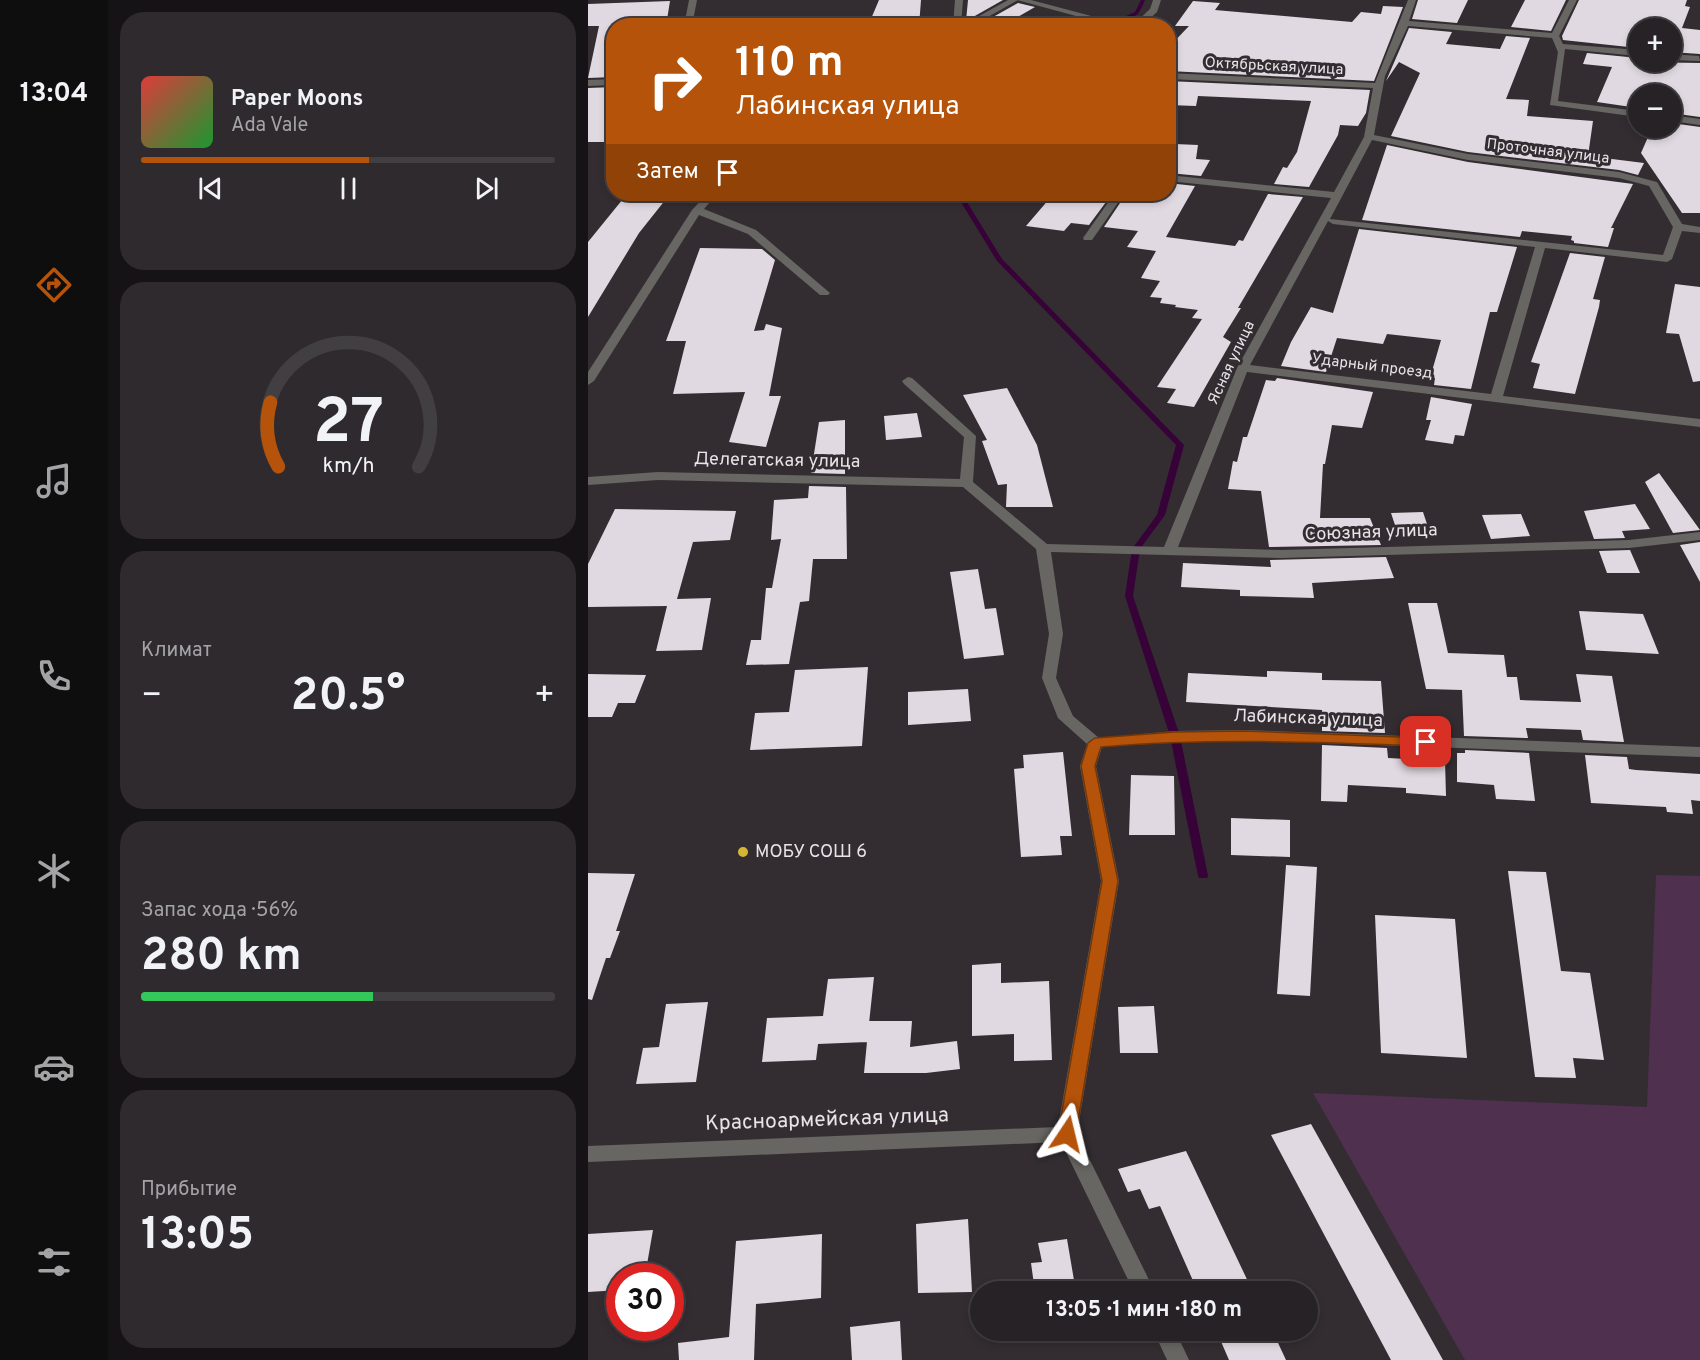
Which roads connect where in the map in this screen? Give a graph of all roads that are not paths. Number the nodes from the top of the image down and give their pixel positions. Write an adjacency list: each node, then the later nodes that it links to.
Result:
1 (693, 0): 8 (street)
2 (959, 0): 9 (street)
3 (1014, 0): 10 (street)
4 (1021, 0): 11 (street)
5 (1157, 0): 12 (street)
6 (1412, 0): 13 (street, Ясная улица)
7 (1573, 0): 14 (street)
8 (690, 18)
9 (958, 18)
10 (980, 18)
11 (1093, 18)
12 (1145, 18)
13 (1407, 23): 14 (street); 22 (street, Ясная улица)
14 (1555, 36): 15 (street)
15 (1560, 46): 16 (street); 23 (street)
16 (1628, 52)
17 (1682, 58): 18 (street)
18 (1699, 59)
19 (1176, 76): 22 (street, Октябрьская улица)
20 (606, 82): 21 (street)
21 (588, 83)
22 (1378, 86): 26 (street, Ясная улица)
23 (1628, 113)
24 (1682, 120): 25 (street)
25 (1700, 122)
26 (1369, 137): 28 (street, Ясная улица); 33 (street, Проточная улица)
27 (1176, 179): 28 (street)
28 (1336, 195): 38 (street, Ясная улица)
29 (705, 201): 31 (street)
30 (1114, 201): 35 (street)
31 (697, 210): 37 (street); 39 (street)
32 (1333, 221): 36 (street)
33 (1678, 227): 34 (street); 36 (street)
34 (1700, 230)
35 (1088, 238)
36 (1541, 244): 41 (street)
37 (824, 293)
38 (1243, 368): 41 (street, Ударный проезд); 47 (street, Ясная улица)
39 (588, 381)
40 (908, 381): 44 (street)
41 (1496, 399): 42 (street, Ударный проезд)
42 (1700, 423)
43 (588, 481): 44 (street, Делегатская улица)
44 (966, 483): 46 (street)
45 (1700, 536): 47 (street, Союзная улица)
46 (1043, 548): 47 (street, Союзная улица); 48 (street)
47 (1170, 550)
48 (1095, 743): 49 (street, Лабинская улица); 50 (street)
49 (1700, 752)
50 (1067, 1134): 51 (street, Красноармейская улица); 52 (street)
51 (588, 1154)
52 (1140, 1281)
53 (1169, 1341): 54 (street)
54 (1178, 1360)

